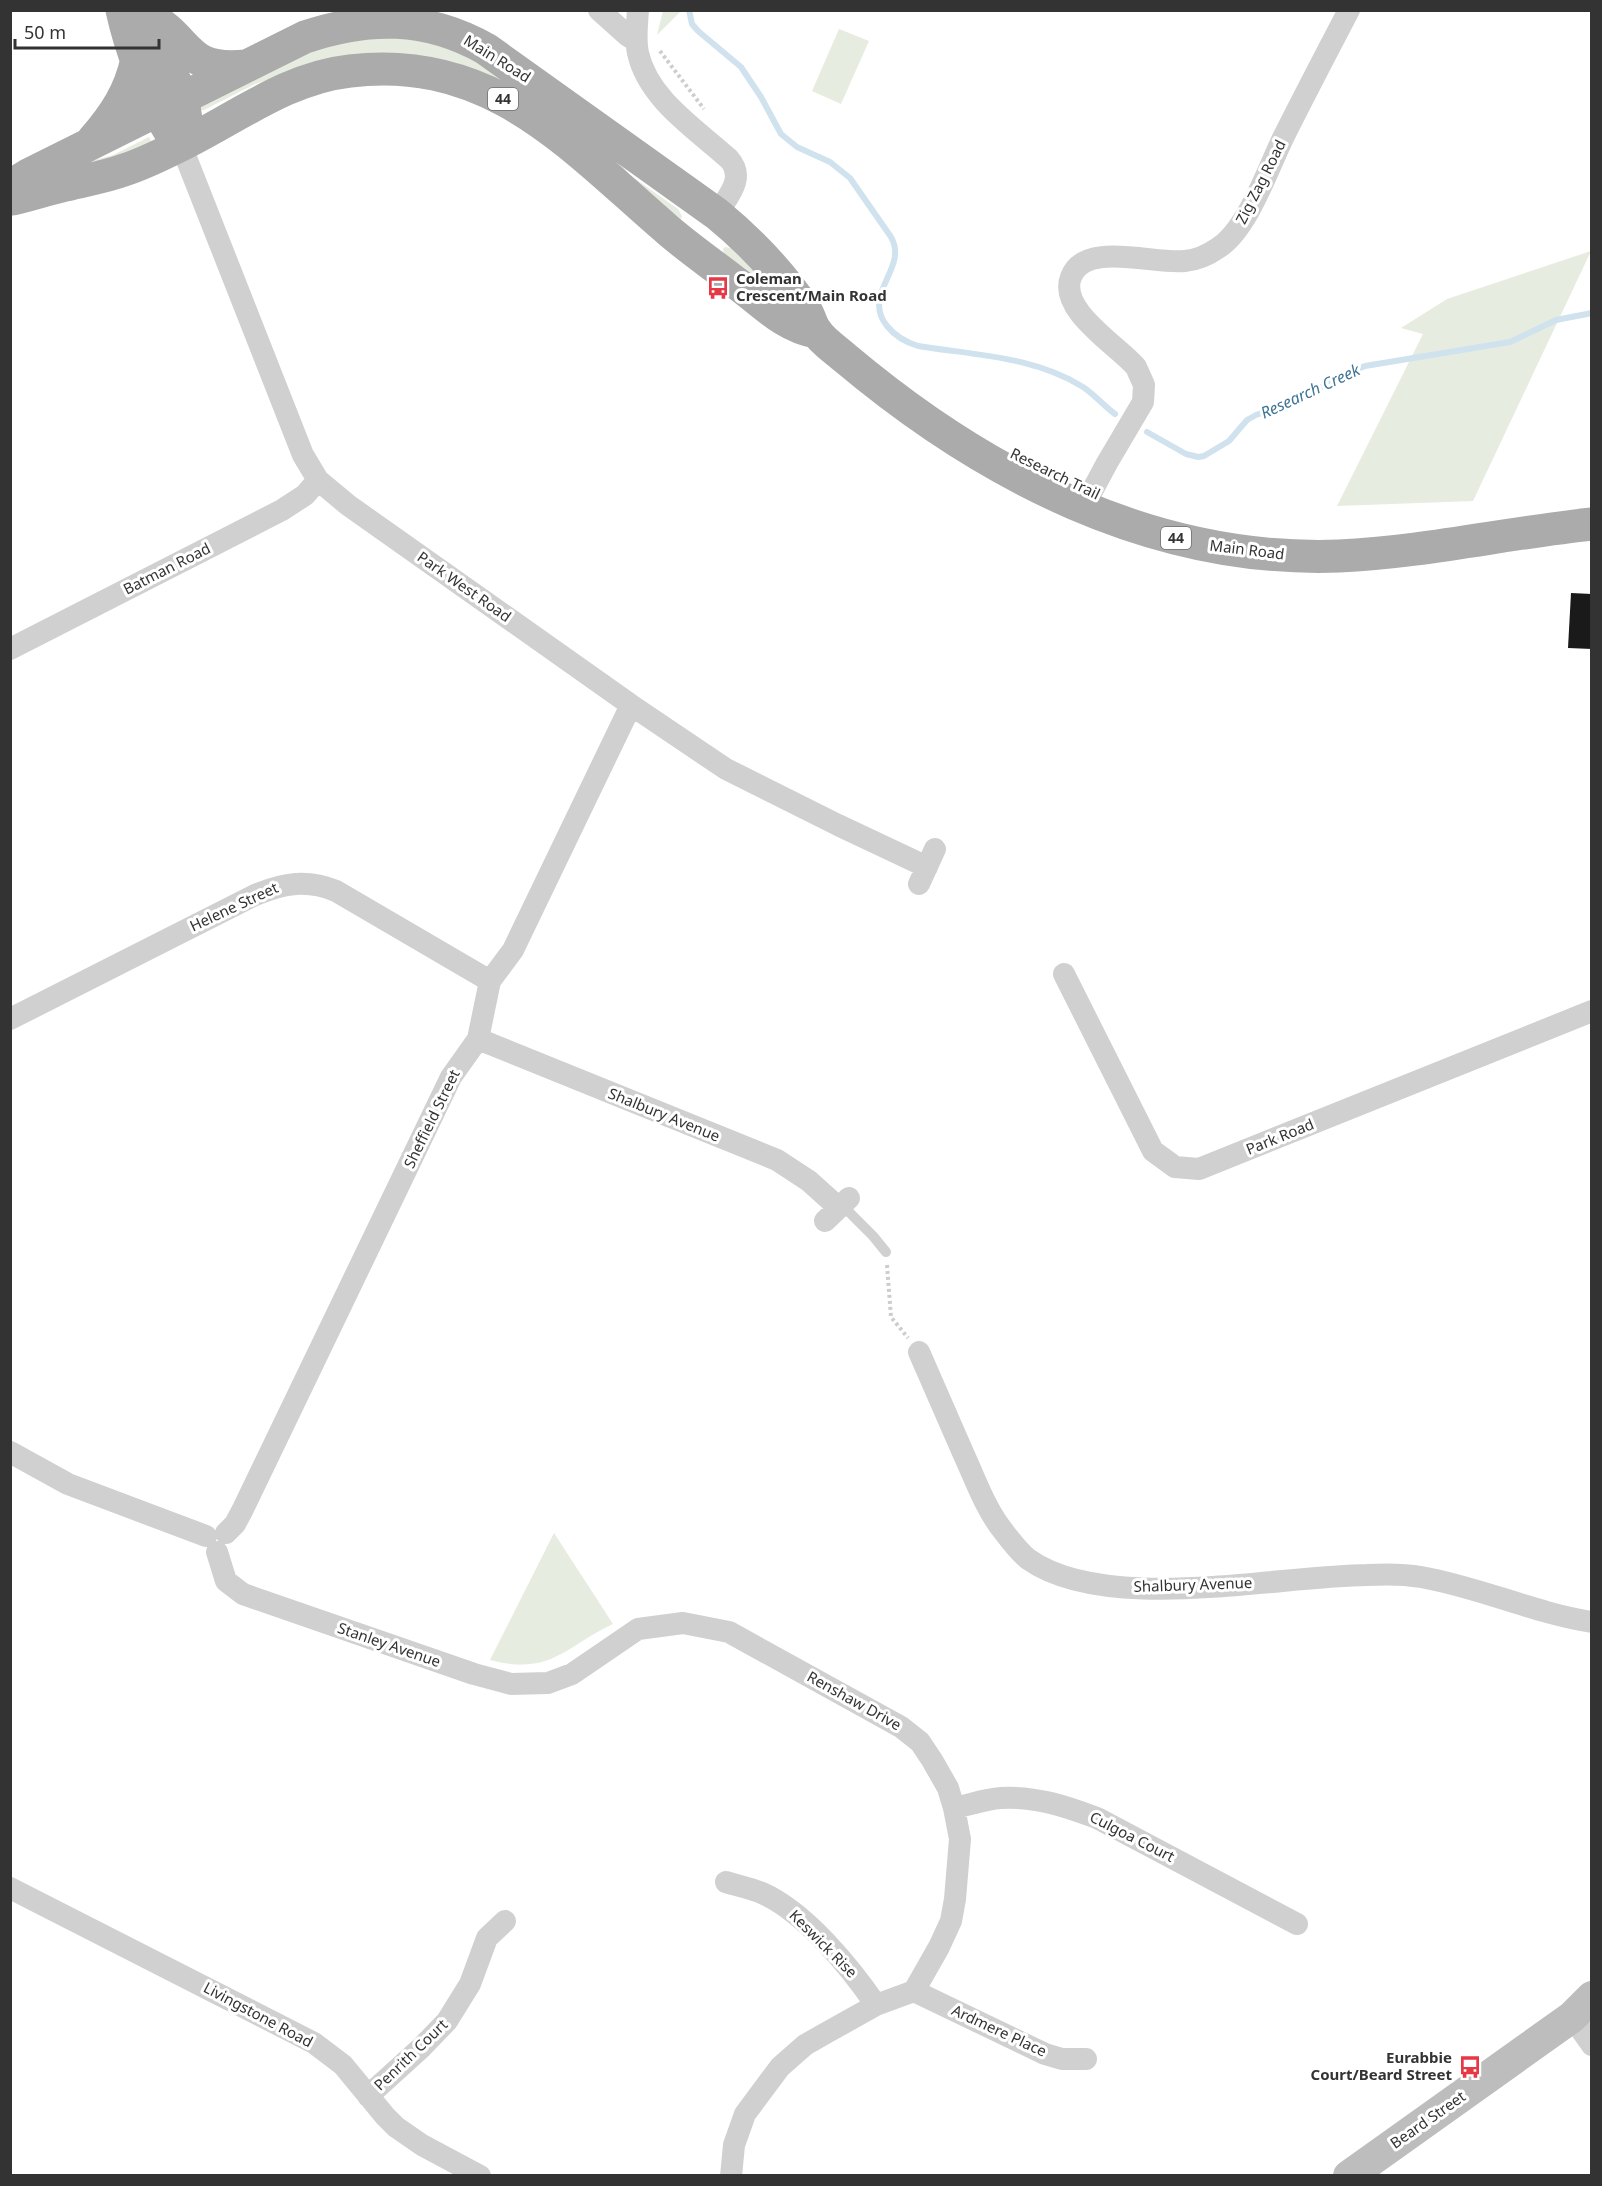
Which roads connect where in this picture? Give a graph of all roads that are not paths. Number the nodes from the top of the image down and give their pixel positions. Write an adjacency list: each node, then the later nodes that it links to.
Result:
1 (600, 10): 5 (street)
2 (638, 10): 5 (street)
3 (1349, 10): 17 (street, Zig Zag Road)
4 (136, 11): 6 (main road); 7 (main road); 8 (main road)
5 (636, 41): 13 (street)
6 (137, 59): 8 (main road); 10 (main road)
7 (246, 66): 8 (main road, Main Road / 44); 13 (main road, Main Road / 44)
8 (171, 105): 9 (main road); 10 (main road, Main Road / 44)
9 (181, 145): 12 (main road, Main Road / 44); 14 (main road, Main Road / 44); 16 (street, Park West Road)
10 (88, 146): 11 (main road, Main Road / 44)
11 (10, 186)
12 (10, 200)
13 (717, 214): 14 (main road); 15 (main road, Main Road / 44)
14 (692, 250): 15 (main road, Main Road / 44)
15 (816, 332): 17 (main road, Main Road / 44)
16 (318, 480): 19 (street, Batman Road); 20 (street, Park West Road)
17 (1083, 508): 18 (main road, Main Road / 44)
18 (1592, 524)
19 (10, 649)
20 (631, 705): 21 (street, Park West Road); 23 (street, Sheffield Street)
21 (927, 867)
22 (1064, 974): 24 (street, Park Road)
23 (490, 981): 25 (street, Helene Street); 26 (street, Sheffield Street)
24 (1592, 1011)
25 (10, 1019)
26 (478, 1039): 27 (street, Shalbury Avenue); 31 (street, Sheffield Street)
27 (839, 1208): 28 (lane, Shalbury Avenue)
28 (886, 1252)
29 (919, 1352): 32 (street, Shalbury Avenue)
30 (10, 1452): 31 (street)
31 (216, 1540): 33 (street, Stanley Avenue)
32 (1592, 1622)
33 (585, 1665): 34 (street, Renshaw Drive)
34 (954, 1808): 38 (street, Culgoa Court); 39 (street, Renshaw Drive)
35 (726, 1882): 40 (street, Keswick Rise)
36 (10, 1888): 44 (street, Livingstone Road)
37 (505, 1921): 44 (street, Penrith Court)
38 (1297, 1924)
39 (914, 1991): 40 (street); 43 (street, Ardmere Place)
40 (876, 2006): 46 (street)
41 (1582, 2007): 42 (street); 47 (street, Beard Street)
42 (1592, 2045)
43 (1086, 2059)
44 (368, 2096): 45 (street, Livingstone Road)
45 (480, 2175)
46 (731, 2175)
47 (1349, 2175)

